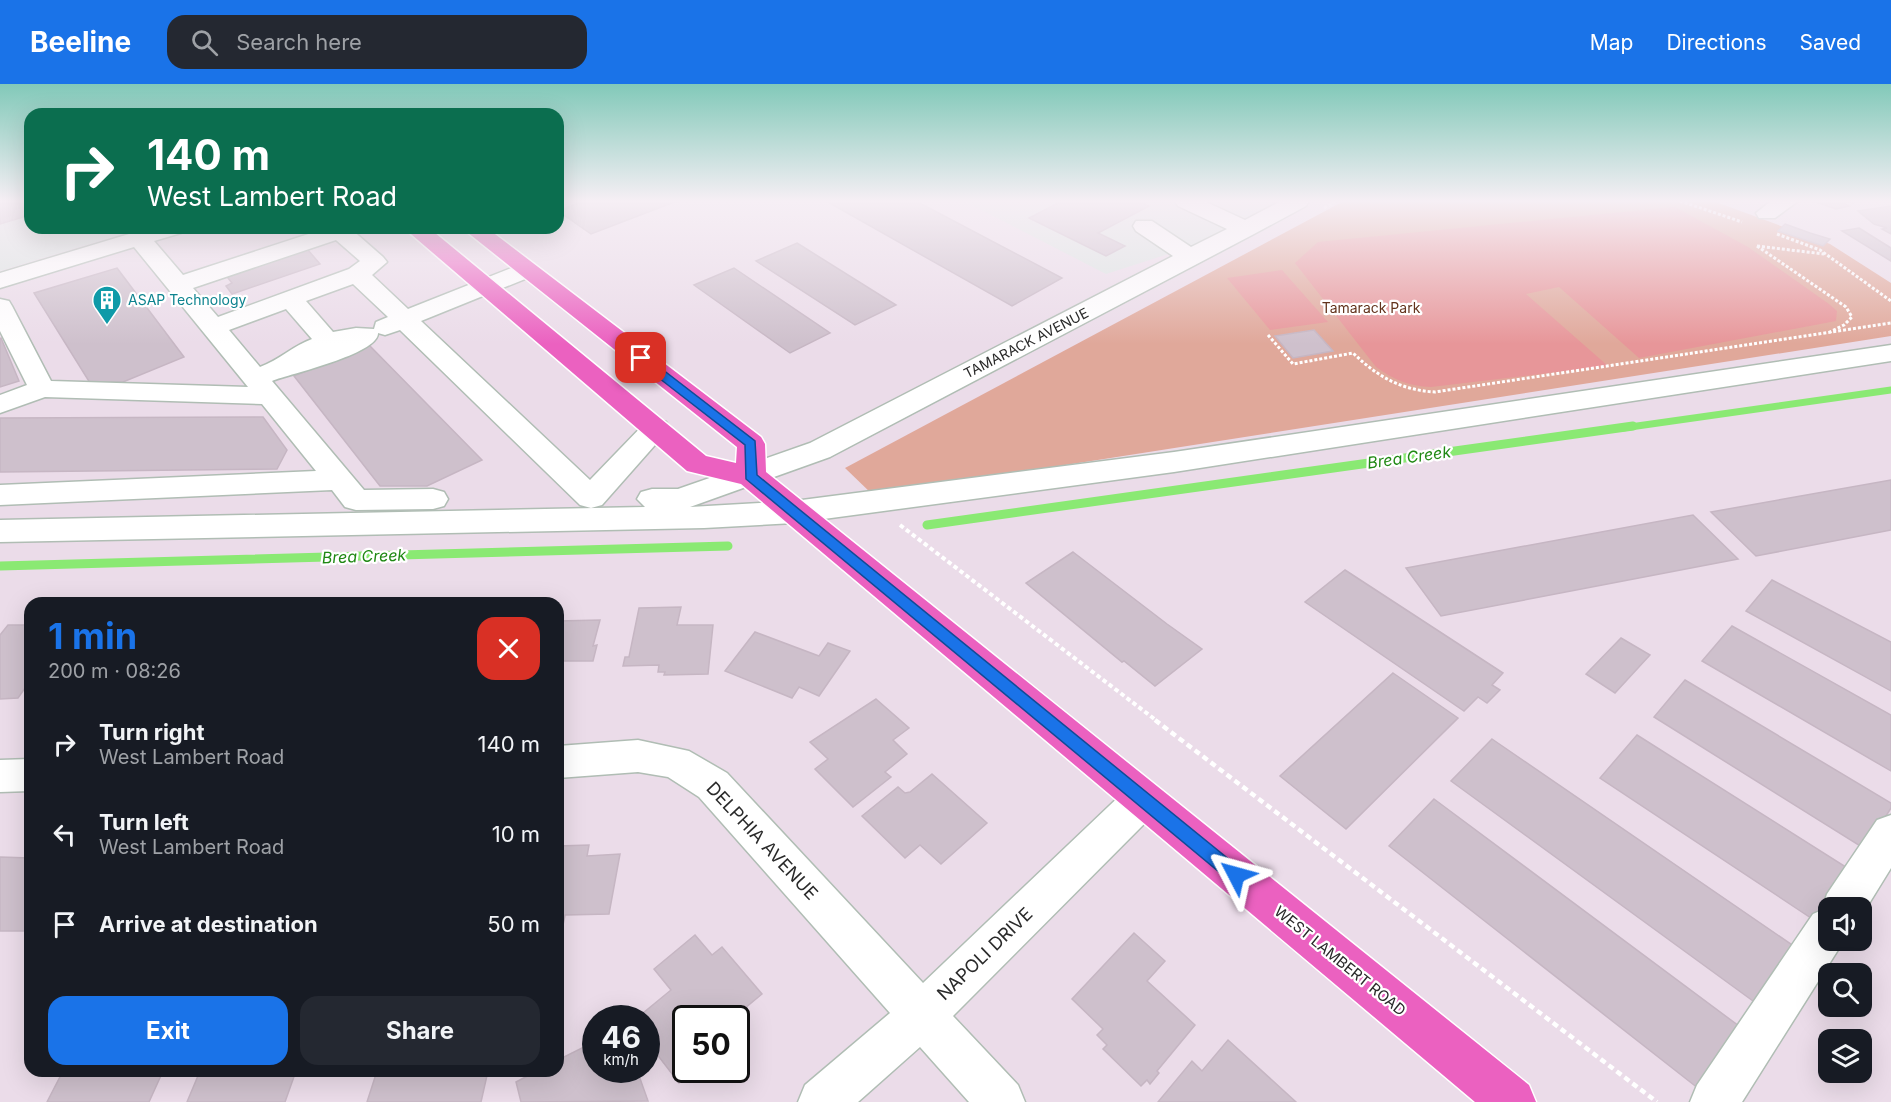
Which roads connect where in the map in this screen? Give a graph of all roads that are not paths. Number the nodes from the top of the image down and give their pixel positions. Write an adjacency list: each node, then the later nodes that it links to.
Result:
1 (105, 249): 10 (street)
2 (148, 249): 14 (street)
3 (241, 249): 14 (street)
4 (278, 249): 14 (street)
5 (360, 249): 13 (street)
6 (440, 249): 16 (main road, WEST LAMBERT ROAD)
7 (499, 249): 12 (main road)
8 (1177, 249): 11 (street)
9 (1209, 249): 11 (street, TAMARACK AVENUE)
10 (97, 251): 15 (street)
11 (1191, 258): 29 (street, TAMARACK AVENUE)
12 (526, 270): 16 (street); 29 (main road)
13 (357, 274): 17 (street); 19 (street)
14 (172, 277): 20 (street)
15 (0, 281)
16 (486, 287): 19 (street); 28 (main road, WEST LAMBERT ROAD)
17 (291, 298): 20 (street); 22 (street)
18 (2, 316): 26 (street)
19 (402, 320): 21 (street); 32 (street)
20 (213, 327): 25 (street)
21 (367, 335): 22 (street); 24 (street)
22 (329, 343): 24 (street)
23 (1891, 353): 33 (street)
24 (284, 367): 25 (street)
25 (262, 387): 26 (street); 30 (street)
26 (42, 389): 27 (street)
27 (0, 404)
28 (656, 428): 29 (main road, WEST LAMBERT ROAD); 32 (street)
29 (751, 476): 32 (street, TAMARACK AVENUE); 33 (main road, WEST LAMBERT ROAD)
30 (340, 480): 31 (street); 32 (street, TAMARACK AVENUE)
31 (0, 495)
32 (591, 498)
33 (794, 512): 34 (street); 38 (main road, WEST LAMBERT ROAD)
34 (0, 531)
35 (564, 762): 42 (street, DELPHIA AVENUE)
36 (24, 775): 37 (street)
37 (0, 776)
38 (1143, 800): 42 (street, NAPOLI DRIVE); 45 (main road, WEST LAMBERT ROAD)
39 (1891, 833): 40 (street)
40 (1849, 897)
41 (1818, 943): 46 (street)
42 (921, 1016): 43 (street, NAPOLI DRIVE); 44 (street, DELPHIA AVENUE)
43 (822, 1102)
44 (1001, 1102)
45 (1512, 1102)
46 (1714, 1102)

